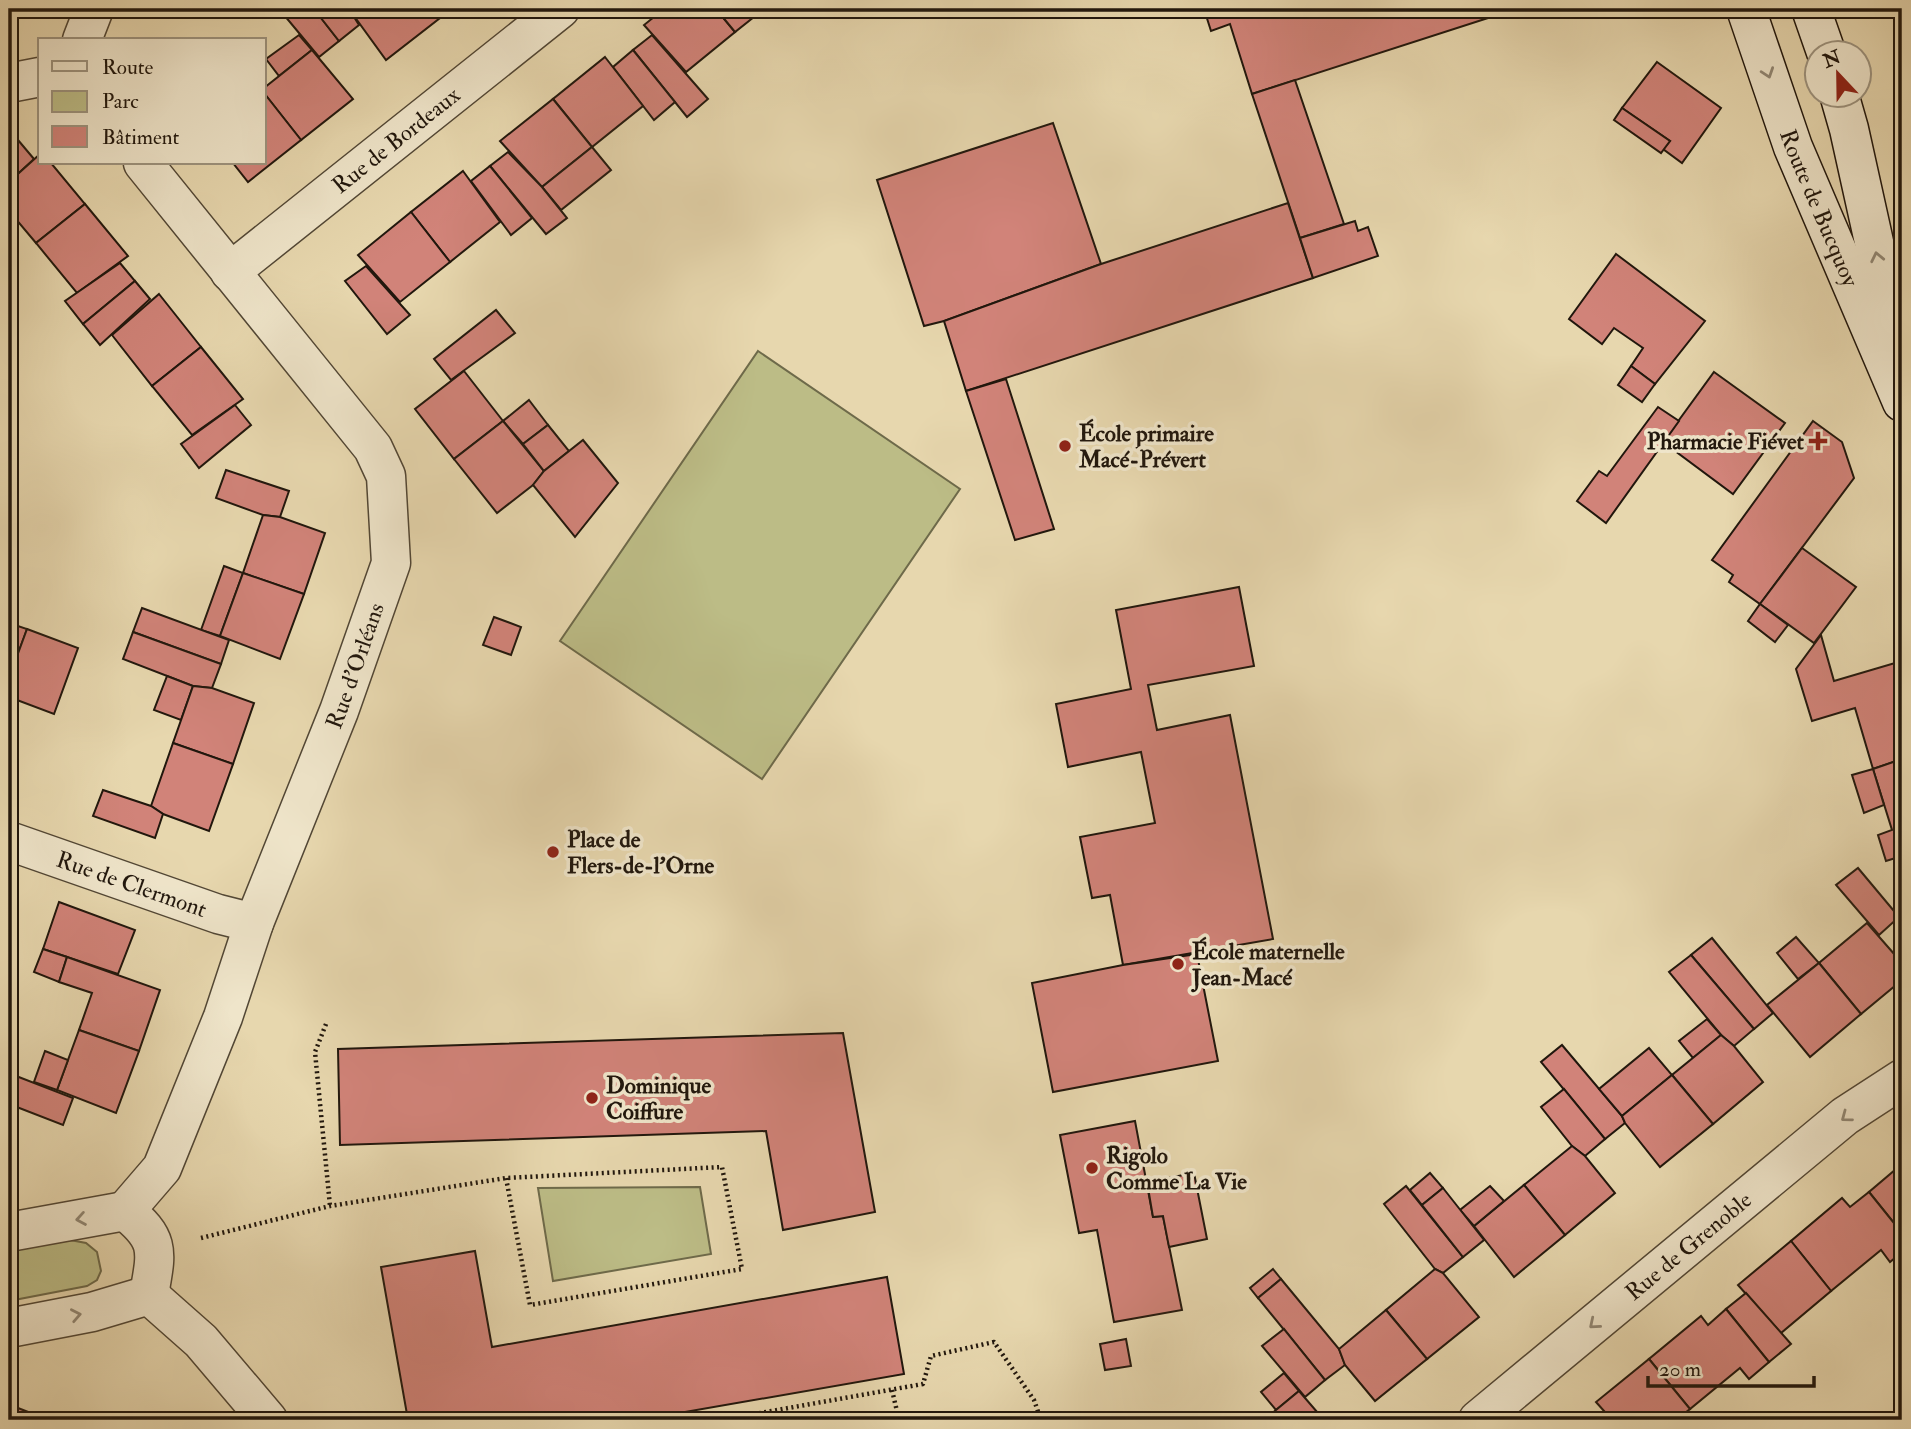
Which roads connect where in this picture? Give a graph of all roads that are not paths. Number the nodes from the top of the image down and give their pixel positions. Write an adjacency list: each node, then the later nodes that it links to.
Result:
1 (94, 9): 5 (street)
2 (560, 9): 11 (street, Rue de Bordeaux)
3 (1746, 9): 13 (street, Route de Bucquoy, one-way to 13)
4 (1811, 9): 6 (street)
5 (83, 38)
6 (1821, 38)
7 (38, 77): 8 (street)
8 (9, 83)
9 (1843, 108): 12 (street, Route de Bucquoy, one-way to 9)
10 (144, 164): 11 (street, Rue d'Orléans)
11 (230, 272): 15 (street, Rue d'Orléans)
12 (1902, 372)
13 (1902, 402)
14 (9, 841): 15 (street, Rue de Clermont)
15 (254, 923): 17 (street, Rue d'Orléans)
16 (1902, 1079): 22 (street, Rue de Grenoble, one-way to 22)
17 (125, 1211): 18 (street, one-way to 18); 19 (street)
18 (9, 1232)
19 (149, 1295): 20 (street, one-way to 19); 21 (street)
20 (9, 1328)
21 (268, 1420)
22 (1478, 1420)

